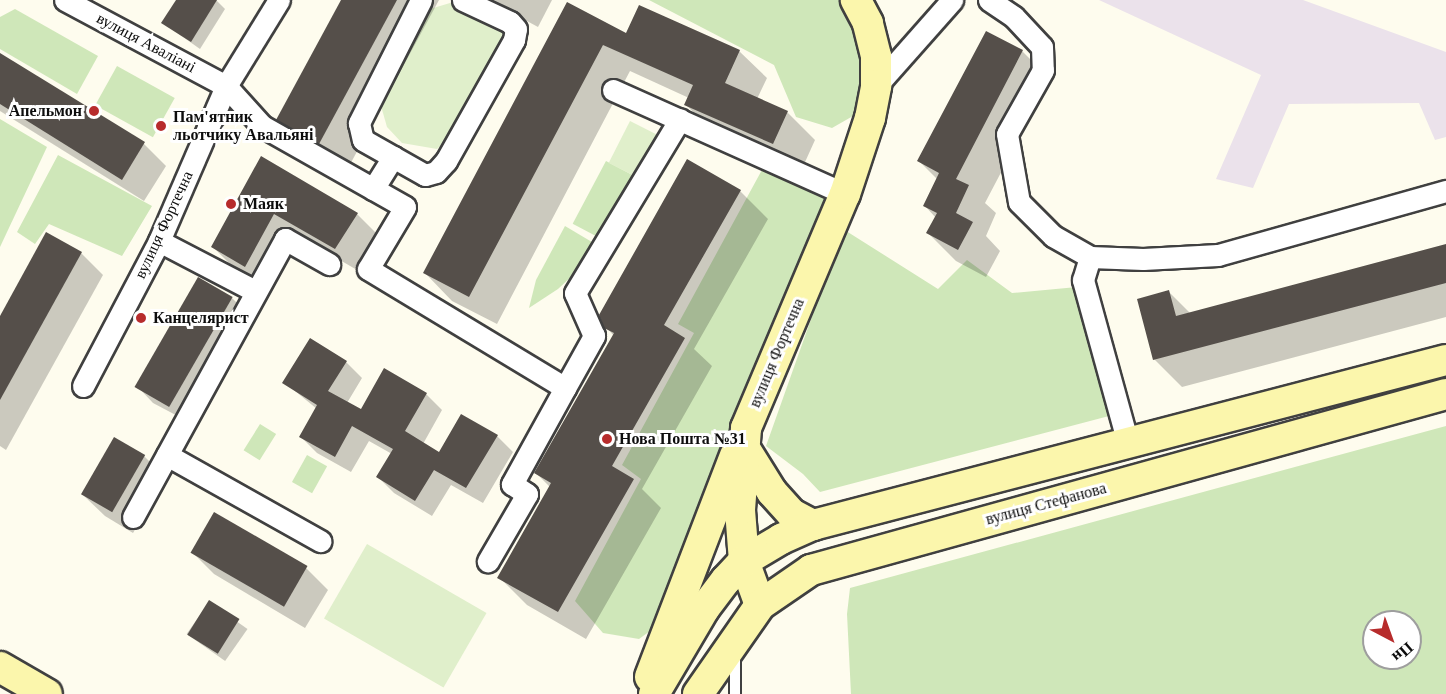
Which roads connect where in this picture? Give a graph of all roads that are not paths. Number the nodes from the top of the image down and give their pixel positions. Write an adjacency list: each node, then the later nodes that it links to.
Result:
1 (65, 0): 8 (street, вулиця Аваліані)
2 (279, 0): 8 (street, вулиця Фортечна)
3 (421, 0): 12 (street)
4 (464, 0): 12 (street)
5 (856, 0): 9 (main road, вулиця Фортечна)
6 (952, 0): 9 (street)
7 (989, 0): 17 (street)
8 (226, 86): 13 (street, вулиця Аваліані); 16 (street, вулиця Фортечна)
9 (876, 86): 15 (main road, вулиця Фортечна)
10 (614, 90): 11 (street)
11 (680, 119): 15 (street); 22 (street)
12 (393, 157): 13 (street)
13 (374, 189): 22 (street, вулиця Аваліані)
14 (1446, 190): 17 (street)
15 (845, 194): 24 (main road, вулиця Фортечна)
16 (159, 241): 19 (street); 21 (street, вулиця Фортечна)
17 (1090, 257): 25 (street)
18 (329, 264): 19 (street)
19 (255, 291): 26 (street)
20 (1446, 360): 25 (main road)
21 (83, 386)
22 (565, 388): 30 (street)
23 (1446, 394): 32 (main road, вулиця Стефанова)
24 (747, 440): 28 (main road); 31 (main road, вулиця Фортечна); 36 (main road)
25 (1128, 443): 28 (main road)
26 (167, 455): 27 (street); 29 (street)
27 (133, 517)
28 (813, 525): 31 (main road)
29 (320, 541)
30 (488, 561)
31 (744, 561): 32 (main road, вулиця Фортечна); 37 (main road)
32 (760, 605): 33 (main road, вулиця Стефанова)
33 (735, 636): 38 (main road, вулиця Стефанова); 39 (lane)
34 (0, 668): 35 (main road)
35 (47, 694)
36 (644, 694)
37 (654, 694)
38 (698, 694)
39 (735, 694)

